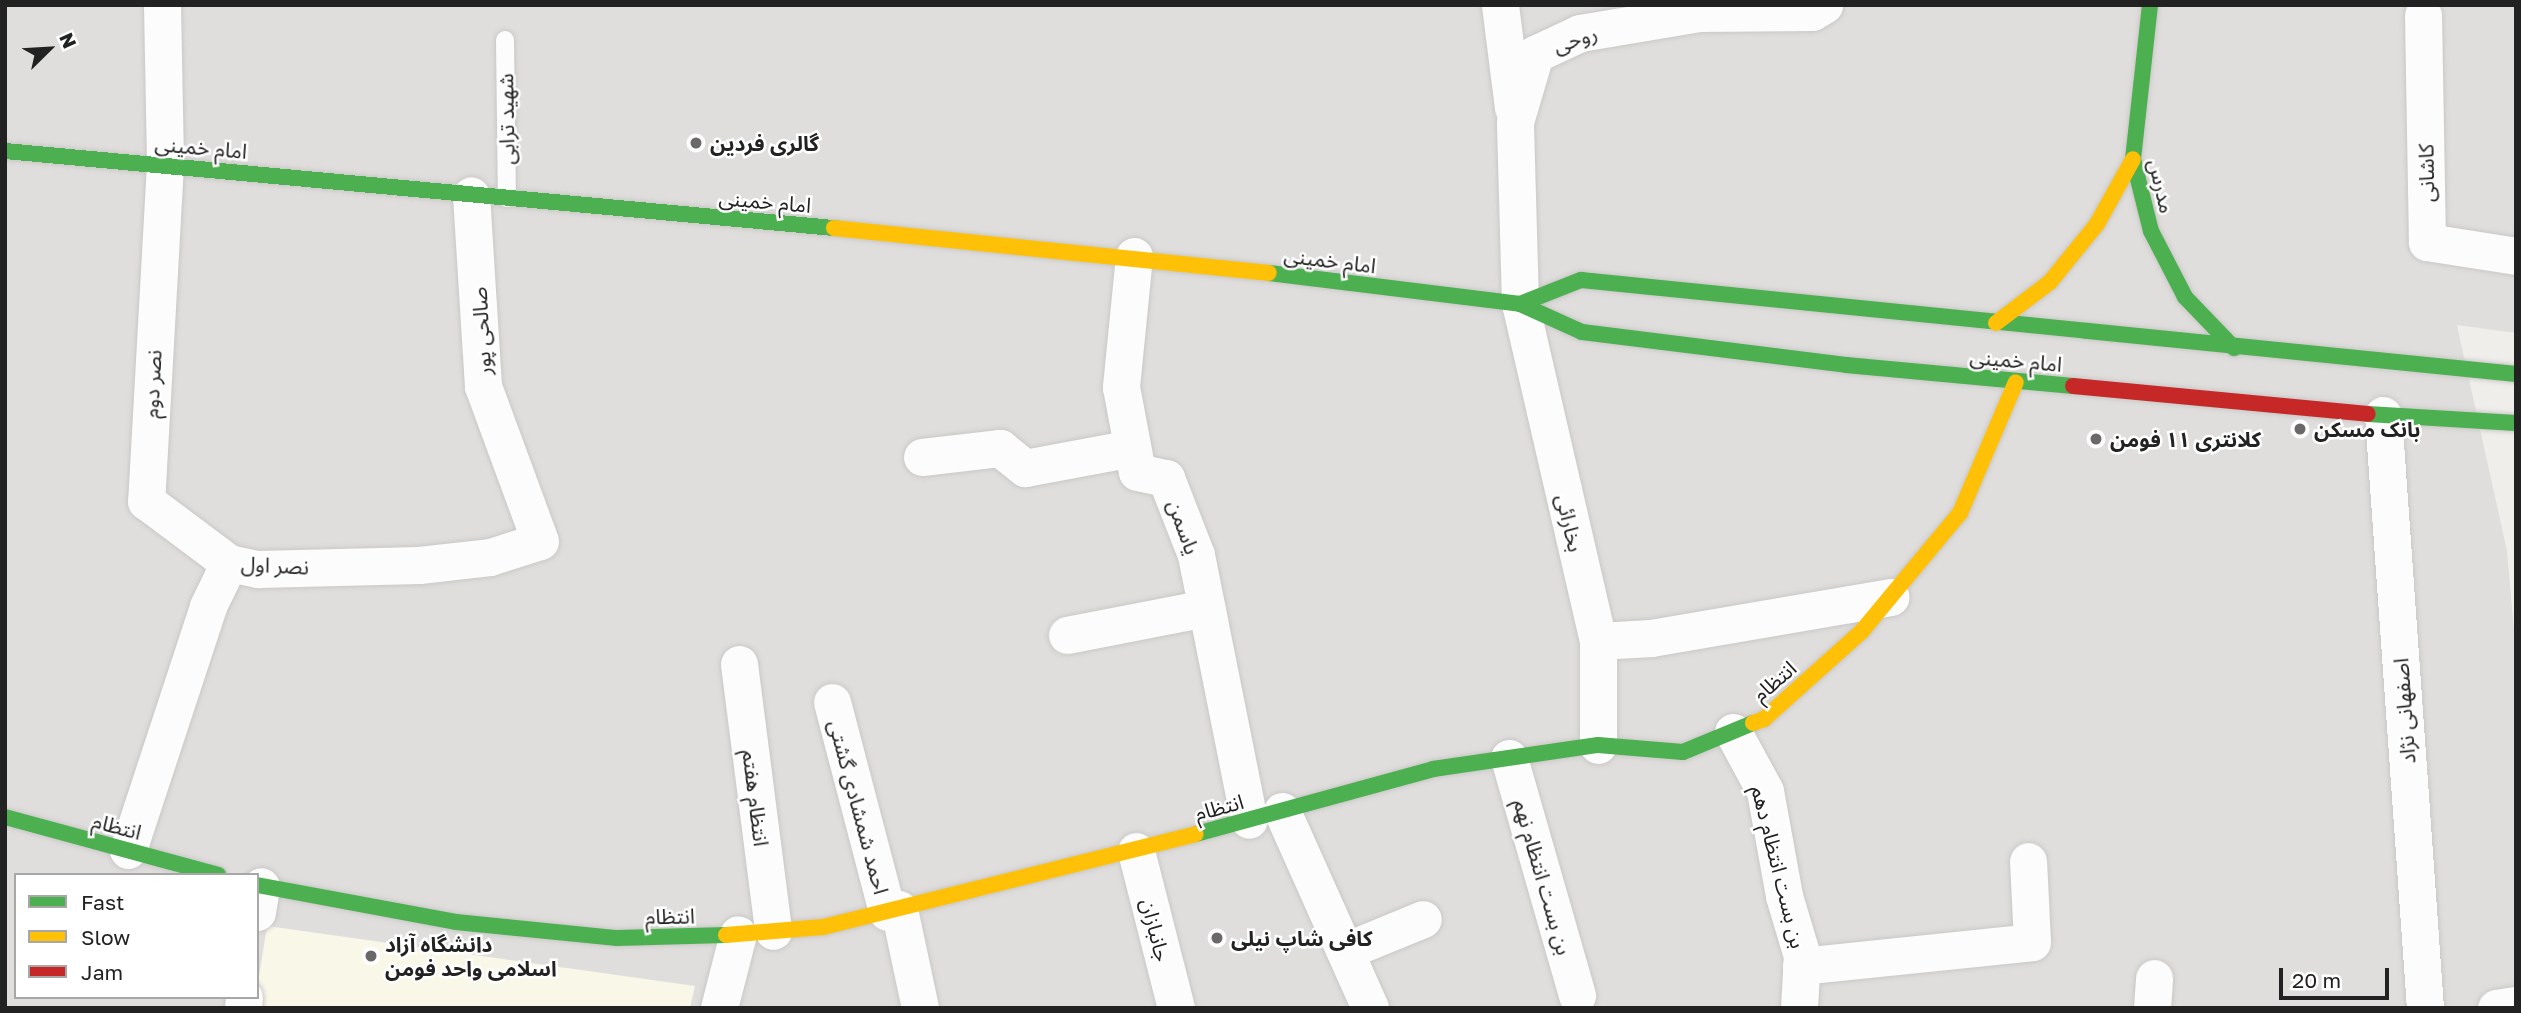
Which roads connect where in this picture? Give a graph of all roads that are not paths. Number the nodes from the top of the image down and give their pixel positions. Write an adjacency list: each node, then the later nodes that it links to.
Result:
1 (162, 5): 10 (street)
2 (1500, 5): 7 (street)
3 (1824, 5): 7 (street, روحی)
4 (2150, 5): 9 (main road, مدرس)
5 (2423, 15): 13 (street, کاشانی)
6 (505, 40): 12 (lane, شهید ترابی)
7 (1515, 122): 15 (street, روحی)
8 (5, 151): 10 (main road, امام خمینی)
9 (2133, 159): 16 (main road); 17 (main road, مدرس)
10 (164, 164): 11 (main road, امام خمینی); 25 (street, نصر دوم)
11 (471, 195): 12 (main road, امام خمینی); 24 (street, صالحی پور)
12 (507, 198): 14 (main road, امام خمینی)
13 (2516, 256)
14 (1134, 257): 15 (main road, امام خمینی); 22 (street, یاسمن)
15 (1520, 304): 16 (main road, امام خمینی); 19 (main road, امام خمینی); 29 (street, بخارائی)
16 (1996, 323): 17 (main road, امام خمینی)
17 (2234, 348): 18 (main road, امام خمینی)
18 (2516, 374)
19 (2016, 382): 20 (main road, امام خمینی); 26 (main road, انتظام)
20 (2383, 415): 21 (main road, امام خمینی); 55 (street, اصفهانی نژاد)
21 (2516, 422)
22 (1132, 448): 23 (street); 27 (street, یاسمن)
23 (922, 457)
24 (540, 541): 25 (street, نصر اول)
25 (229, 562): 37 (street, نصر اول)
26 (1891, 597): 29 (street); 32 (main road, انتظام)
27 (1206, 608): 28 (street); 35 (street, یاسمن)
28 (1067, 635)
29 (1598, 641): 33 (street, بخارائی)
30 (739, 664): 44 (street, انتظام هفتم)
31 (832, 702): 42 (street, احمد شمشادی گشتی)
32 (1733, 732): 33 (main road, انتظام); 47 (street, بن بست انتظام دهم)
33 (1598, 745): 34 (main road, انتظام)
34 (1509, 758): 35 (main road, انتظام); 48 (street, بن بست انتظام نهم)
35 (1266, 816): 38 (main road, انتظام); 46 (street, یاسمن)
36 (5, 817): 37 (main road, انتظام)
37 (128, 850): 40 (main road, انتظام)
38 (1136, 851): 42 (main road, انتظام); 52 (street, جانبازان)
39 (2028, 861): 47 (street)
40 (211, 873)
41 (259, 894): 45 (main road, انتظام)
42 (893, 910): 44 (main road, انتظام); 51 (street, احمد شمشادی گشتی)
43 (1423, 919): 46 (street)
44 (774, 931): 45 (main road, انتظام)
45 (738, 934): 50 (street)
46 (1345, 951): 53 (street, یاسمن)
47 (1801, 966): 54 (street, بن بست انتظام دهم)
48 (1577, 995)
49 (2516, 1005): 56 (street)
50 (719, 1008)
51 (920, 1008)
52 (1176, 1008)
53 (1370, 1008)
54 (1799, 1008)
55 (2425, 1008)
56 (2496, 1008)

